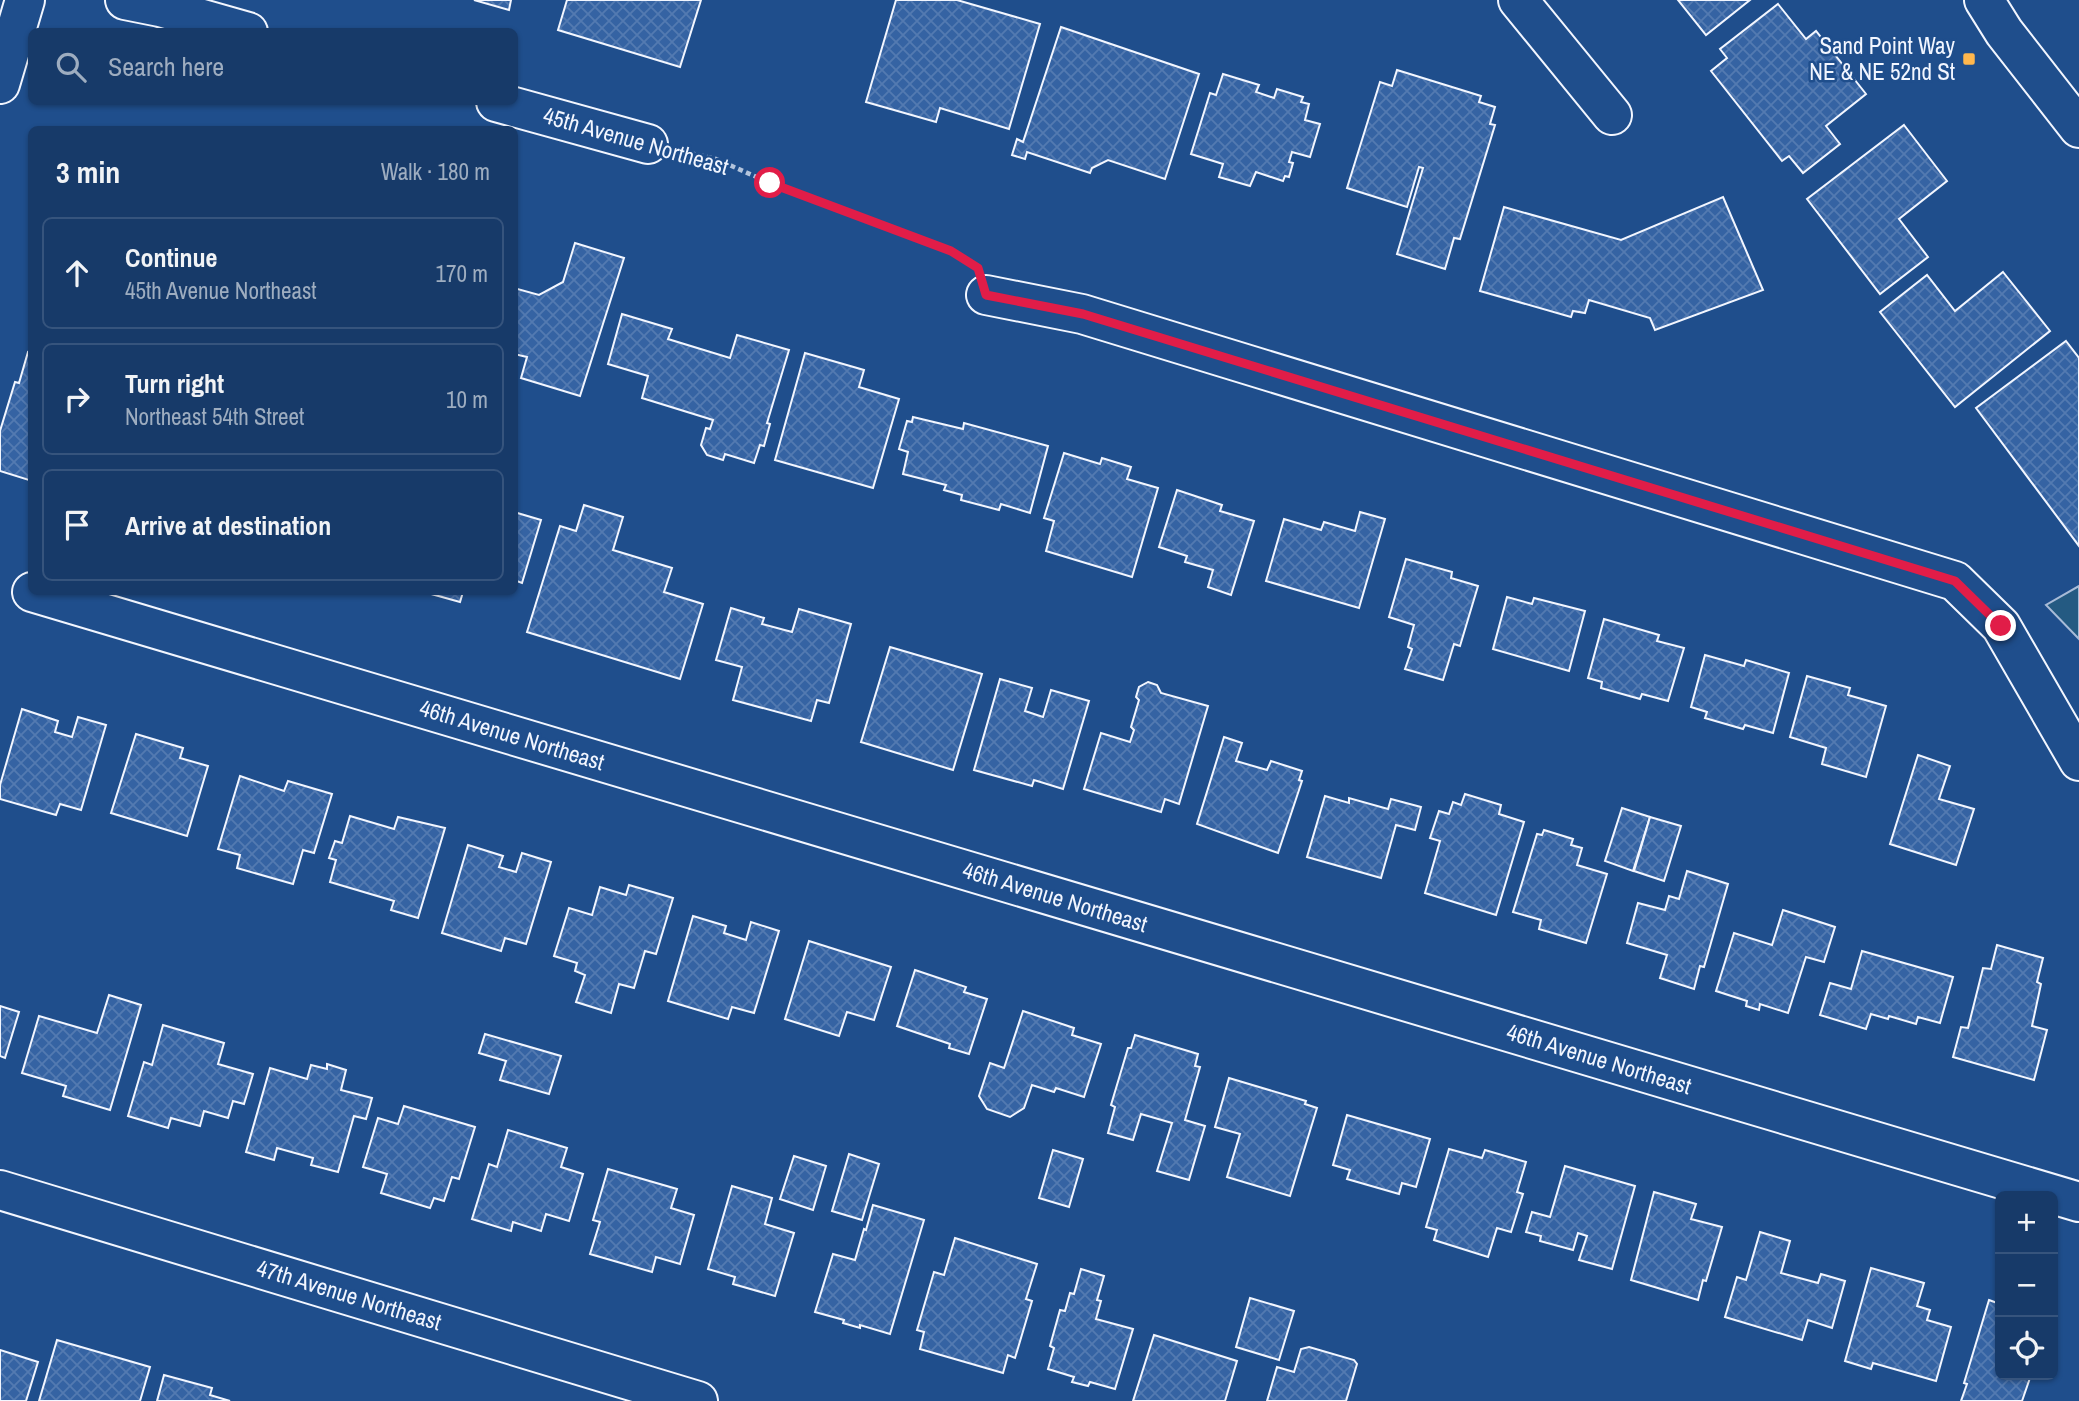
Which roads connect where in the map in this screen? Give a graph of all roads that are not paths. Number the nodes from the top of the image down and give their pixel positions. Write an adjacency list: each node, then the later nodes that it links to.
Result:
1 (25, 0): 6 (street)
2 (125, 0): 5 (street)
3 (1518, 0): 8 (street)
4 (1984, 0): 9 (street)
5 (234, 28)
6 (0, 84)
7 (507, 105): 10 (street, 45th Avenue Northeast)
8 (1612, 115)
9 (2079, 128)
10 (648, 144)
11 (986, 295): 15 (street)
12 (0, 582): 13 (street, 46th Avenue Northeast)
13 (28, 591)
14 (42, 595): 17 (street, 46th Avenue Northeast)
15 (2079, 761)
16 (0, 1190): 18 (street, 47th Avenue Northeast)
17 (2079, 1202)
18 (698, 1401)

